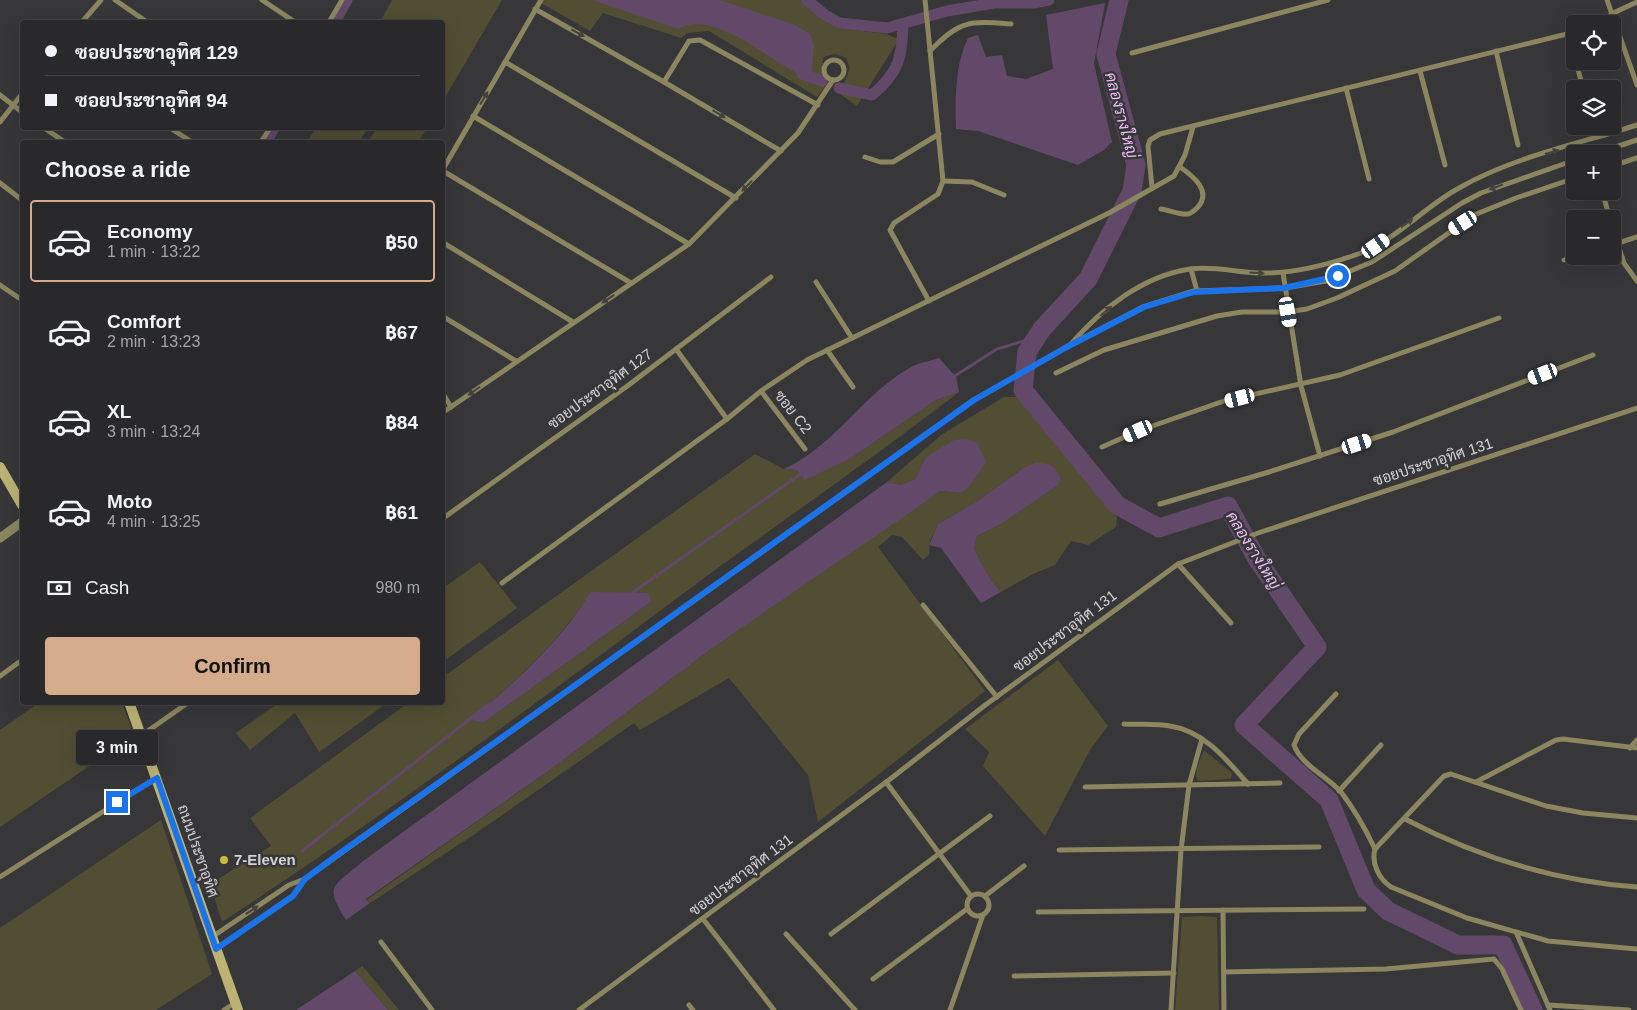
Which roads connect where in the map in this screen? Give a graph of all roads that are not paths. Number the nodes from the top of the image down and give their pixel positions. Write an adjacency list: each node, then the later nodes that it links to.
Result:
1 (101, 0): 12 (street)
2 (115, 0): 13 (street)
3 (262, 0): 14 (street)
4 (342, 0): 15 (street)
5 (541, 0): 10 (street)
6 (924, 0): 18 (street)
7 (1328, 0): 20 (street)
8 (1607, 0): 11 (street)
9 (1637, 2): 11 (street)
10 (535, 9): 21 (street); 24 (street, one-way to 24)
11 (1611, 14): 25 (street)
12 (84, 20)
13 (144, 20)
14 (291, 20)
15 (330, 20)
16 (1011, 24): 18 (street)
17 (1566, 34): 19 (street)
18 (930, 51): 38 (street)
19 (1496, 51): 22 (street); 42 (street)
20 (1132, 52)
21 (505, 62): 32 (street, one-way to 21); 62 (street)
22 (1420, 71): 26 (street); 51 (street)
23 (834, 80): 29 (street)
24 (664, 82): 29 (street); 46 (street, one-way to 46)
25 (1637, 85)
26 (1346, 88): 35 (street); 55 (street)
27 (0, 95): 30 (street)
28 (20, 97): 30 (street)
29 (818, 105): 46 (street)
30 (13, 106): 31 (street); 33 (street)
31 (20, 111)
32 (473, 116): 52 (street); 67 (street)
33 (0, 122)
34 (1637, 125): 43 (street)
35 (1193, 127): 53 (street); 59 (street)
36 (47, 130): 39 (street)
37 (173, 130): 40 (street)
38 (939, 134): 47 (street); 56 (street)
39 (62, 140)
40 (189, 140)
41 (1637, 140): 44 (street)
42 (1518, 145)
43 (1575, 145)
44 (1621, 145)
45 (1566, 148): 70 (street, one-way to 45)
46 (781, 151): 62 (street, one-way to 62)
47 (865, 157)
48 (1637, 158): 50 (street)
49 (1566, 163): 76 (street, one-way to 76)
50 (1621, 163)
51 (1445, 165)
52 (445, 166)
53 (1180, 167): 59 (street); 63 (street)
54 (445, 173): 74 (street)
55 (1369, 179)
56 (943, 181): 60 (street); 79 (street)
57 (1566, 181): 80 (street)
58 (0, 183): 61 (street)
59 (1152, 187): 79 (street)
60 (1004, 195)
61 (20, 198)
62 (736, 198): 67 (street)
63 (1161, 209)
64 (1637, 237): 65 (street)
65 (1621, 242)
66 (445, 244): 83 (street)
67 (689, 244): 74 (street)
68 (1621, 257): 72 (street)
69 (1191, 269): 70 (street, one-way to 70); 77 (street); 85 (street, one-way to 69)
70 (1283, 273): 76 (street)
71 (771, 277): 86 (street, ซอยประชาอุทิศ 127)
72 (1637, 281)
73 (816, 282): 84 (street)
74 (631, 283): 83 (street, one-way to 83)
75 (0, 284): 78 (street)
76 (1284, 288): 77 (street); 80 (street)
77 (1197, 291): 85 (street)
78 (20, 299)
79 (929, 301): 84 (street)
80 (1288, 312): 90 (street); 91 (street)
81 (445, 318): 89 (street)
82 (1499, 318): 91 (street)
83 (573, 322): 89 (street)
84 (852, 338): 87 (street)
85 (1070, 345): 143 (street)
86 (676, 348): 98 (street); 105 (street, ซอยประชาอุทิศ 127)
87 (827, 350): 92 (street); 93 (street)
88 (1593, 355): 101 (street)
89 (516, 360): 95 (street, one-way to 95)
90 (1056, 373)
91 (1301, 386): 99 (street); 101 (street)
92 (853, 388)
93 (761, 391): 98 (street); 100 (street, ซอย C2)
94 (445, 397): 95 (street)
95 (451, 407): 97 (street)
96 (1637, 408): 108 (street, ซอยประชาอุทิศ 131)
97 (445, 411)
98 (727, 420): 109 (street)
99 (1102, 447)
100 (805, 449)
101 (1320, 456): 104 (street)
102 (0, 467): 103 (main road)
103 (20, 502)
104 (1160, 504)
105 (445, 517)
106 (20, 523): 107 (street)
107 (0, 538)
108 (1178, 564): 111 (street); 115 (street, ซอยประชาอุทิศ 131)
109 (502, 583)
110 (923, 605): 115 (street)
111 (1231, 622)
112 (20, 661): 113 (street)
113 (0, 676)
114 (1336, 694): 132 (street)
115 (997, 697): 126 (street, ซอยประชาอุทิศ 131)
116 (130, 705): 119 (main road, ถนนประชาอุทิศ)
117 (185, 705): 119 (street)
118 (1124, 724): 120 (street)
119 (142, 735): 125 (main road, ถนนประชาอุทิศ)
120 (1202, 739): 129 (street); 130 (street)
121 (1637, 740): 123 (street)
122 (1381, 745): 132 (street)
123 (1630, 748): 124 (street); 128 (street)
124 (1637, 748)
125 (157, 778): 142 (street); 157 (main road, ถนนประชาอุทิศ)
126 (886, 782): 140 (street); 153 (street, ซอยประชาอุทิศ 131)
127 (1280, 782): 129 (street)
128 (1476, 782): 134 (street); 135 (street)
129 (1248, 784): 130 (street)
130 (1189, 785): 131 (street); 139 (street)
131 (1085, 787)
132 (1339, 790): 137 (street)
133 (990, 816): 140 (street)
134 (1637, 818)
135 (1405, 820): 137 (street); 144 (street)
136 (1319, 847): 139 (street)
137 (1375, 849): 154 (street)
138 (1059, 850): 139 (street)
139 (1181, 850): 150 (street)
140 (941, 853): 145 (street); 156 (street)
141 (1024, 866): 146 (street)
142 (0, 877)
143 (305, 879): 157 (street, one-way to 143); 159 (street)
144 (1637, 887)
145 (971, 896): 146 (street); 147 (street)
146 (985, 896): 152 (street)
147 (967, 909): 152 (street); 164 (street)
148 (1364, 909): 149 (street)
149 (1223, 910): 150 (street); 161 (street)
150 (1178, 911): 151 (street); 162 (street)
151 (1038, 912)
152 (983, 916): 172 (street)
153 (703, 919): 169 (street, ซอยประชาอุทิศ 131); 170 (street)
154 (1516, 932): 160 (street); 166 (street)
155 (786, 934): 171 (street)
156 (831, 934)
157 (212, 937): 159 (main road, ถนนประชาอุทิศ)
158 (381, 942): 168 (street)
159 (216, 949): 165 (main road, ถนนประชาอุทิศ)
160 (1637, 950)
161 (1224, 972): 174 (street); 175 (street)
162 (1174, 973): 163 (street); 173 (street)
163 (1014, 976)
164 (873, 979)
165 (237, 1006): 167 (street)
166 (1549, 1007): 176 (street)
167 (224, 1010)
168 (432, 1010)
169 (579, 1010)
170 (774, 1010)
171 (855, 1010)
172 (950, 1010)
173 (1171, 1010)
174 (1224, 1010)
175 (1520, 1010)
176 (1629, 1010)

